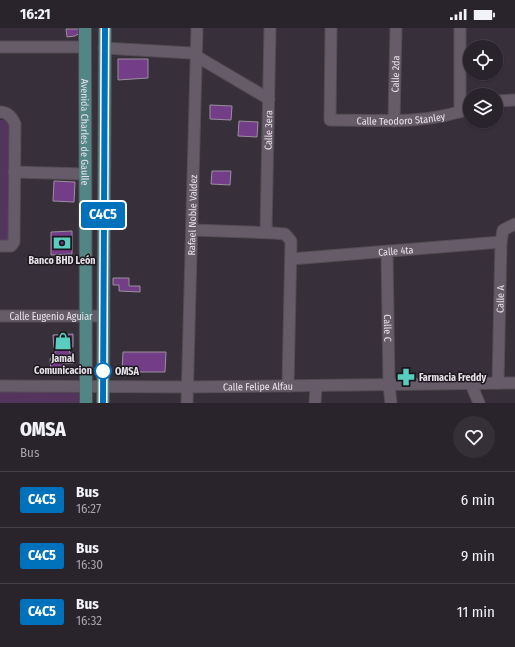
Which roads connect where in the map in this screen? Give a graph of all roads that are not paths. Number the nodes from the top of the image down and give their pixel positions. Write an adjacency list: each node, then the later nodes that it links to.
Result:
1 (85, 28): 8 (main road, Avenida Charles de Gaulle)
2 (105, 28): 10 (main road, Avenida Charles de Gaulle)
3 (197, 28): 11 (street, Rafael Noble Valdez)
4 (270, 28): 13 (street, Calle 3era)
5 (331, 28): 18 (street, Calle Teodoro Stanley)
6 (396, 28): 18 (street, Calle 2da)
7 (460, 28): 12 (street)
8 (85, 47): 9 (street); 20 (main road, Avenida Charles de Gaulle)
9 (0, 48)
10 (104, 48): 11 (street); 30 (main road, Avenida Charles de Gaulle)
11 (198, 56): 13 (street); 22 (street, Rafael Noble Valdez)
12 (464, 88)
13 (269, 99): 23 (street, Calle 3era)
14 (515, 100): 15 (street)
15 (503, 101)
16 (463, 111): 18 (street, Calle Teodoro Stanley)
17 (0, 112): 19 (street)
18 (394, 121)
19 (14, 172): 20 (street); 25 (street)
20 (85, 174): 29 (main road, Avenida Charles de Gaulle)
21 (515, 224): 24 (street, Calle A)
22 (192, 230): 23 (street); 40 (street, Rafael Noble Valdez)
23 (266, 232): 27 (street)
24 (501, 242): 26 (street, Calle 4ta); 31 (street, Calle A)
25 (0, 246)
26 (387, 252): 27 (street, Calle 4ta); 34 (street, Calle C)
27 (291, 259): 36 (street)
28 (0, 316): 29 (street, Calle Eugenio Aguiar)
29 (85, 316): 30 (street, Calle Eugenio Aguiar); 38 (main road, Avenida Charles de Gaulle)
30 (102, 316): 39 (main road, Avenida Charles de Gaulle)
31 (498, 383): 32 (street, Calle Felipe Alfau); 33 (street, Calle Felipe Alfau)
32 (515, 383)
33 (471, 384): 34 (street, Calle Felipe Alfau); 46 (street)
34 (389, 385): 37 (street, Calle Felipe Alfau); 45 (street, Calle C)
35 (0, 386): 38 (street, Calle Felipe Alfau)
36 (288, 386): 37 (street, Calle Felipe Alfau); 40 (street, Calle Felipe Alfau)
37 (316, 386): 44 (street)
38 (86, 387): 39 (street, Calle Felipe Alfau); 41 (main road, Avenida Charles de Gaulle)
39 (103, 387): 40 (street, Calle Felipe Alfau); 42 (main road, Avenida Charles de Gaulle)
40 (188, 387): 43 (street, Rafael Noble Valdez)
41 (86, 403)
42 (103, 403)
43 (187, 403)
44 (315, 403)
45 (391, 403)
46 (479, 403)

